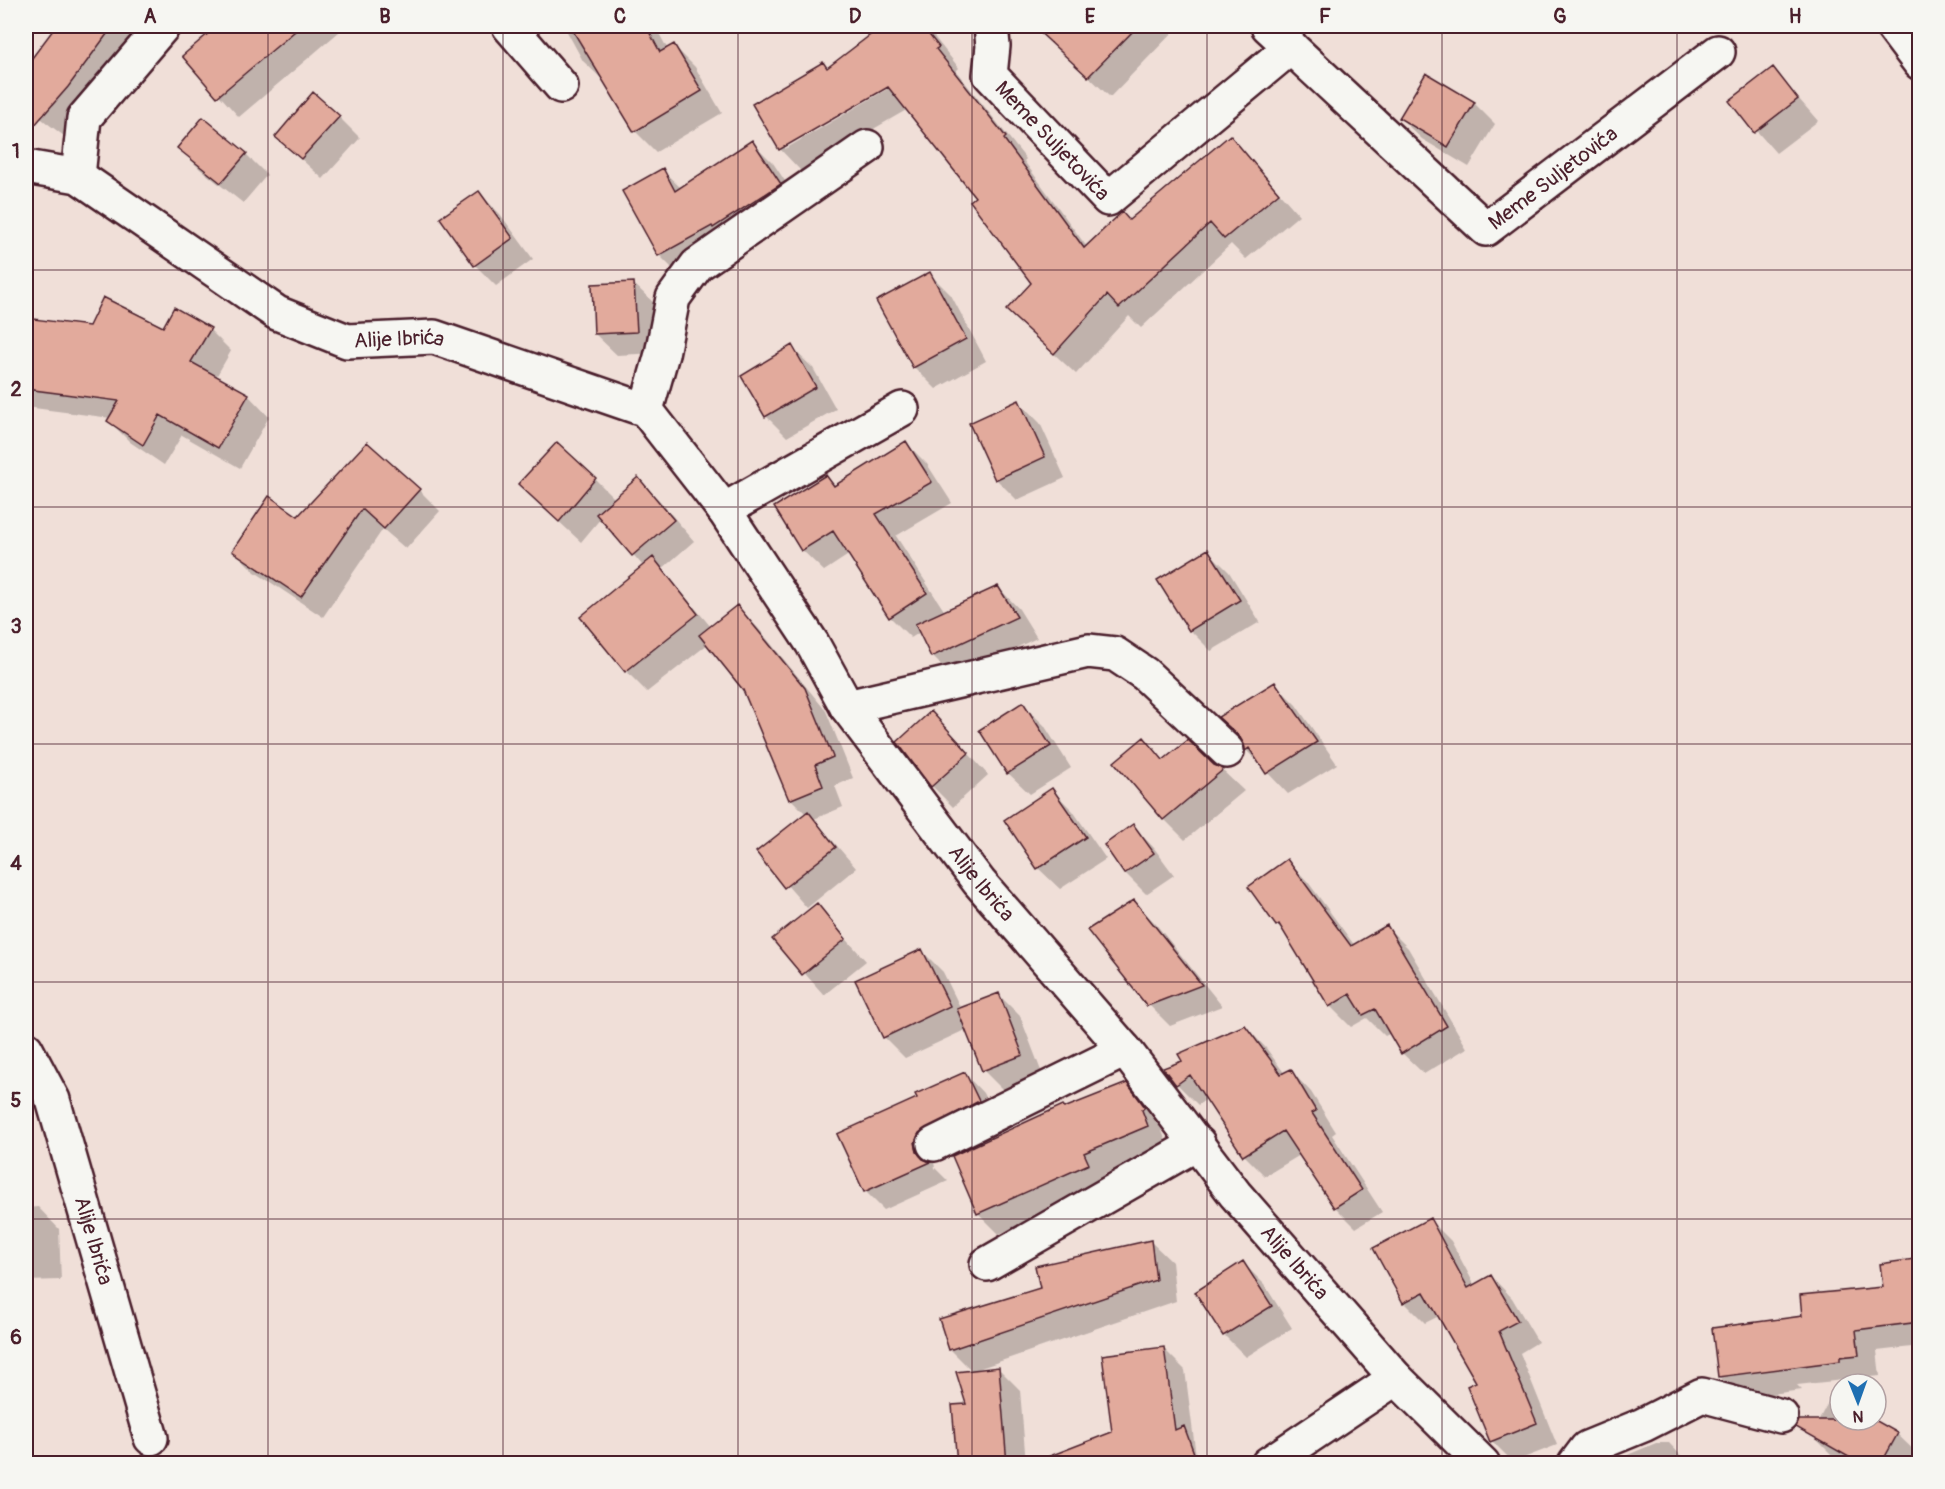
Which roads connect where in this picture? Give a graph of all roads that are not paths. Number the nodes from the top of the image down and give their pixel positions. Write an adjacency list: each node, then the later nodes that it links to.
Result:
1 (163, 26): 11 (street)
2 (509, 26): 8 (street)
3 (991, 26): 5 (street, Meme Suljetovića)
4 (1892, 26): 7 (street)
5 (1279, 36): 6 (street, Meme Suljetovića)
6 (1718, 52)
7 (1920, 63)
8 (561, 86)
9 (867, 147): 13 (street)
10 (26, 167): 11 (street, Alije Ibrića)
11 (78, 176): 13 (street, Alije Ibrića)
12 (902, 409): 14 (street)
13 (646, 410): 14 (street, Alije Ibrića)
14 (724, 510): 15 (street, Alije Ibrića)
15 (848, 706): 16 (street); 18 (street, Alije Ibrića)
16 (1227, 752)
17 (26, 1049): 24 (street, Alije Ibrića)
18 (1125, 1050): 19 (street, Alije Ibrića); 20 (street)
19 (1198, 1143): 21 (street); 22 (street, Alije Ibrića)
20 (934, 1144)
21 (987, 1264)
22 (1396, 1378): 25 (street); 26 (street, Alije Ibrića)
23 (1781, 1416): 27 (street)
24 (151, 1438)
25 (1268, 1464)
26 (1483, 1464)
27 (1575, 1464)

